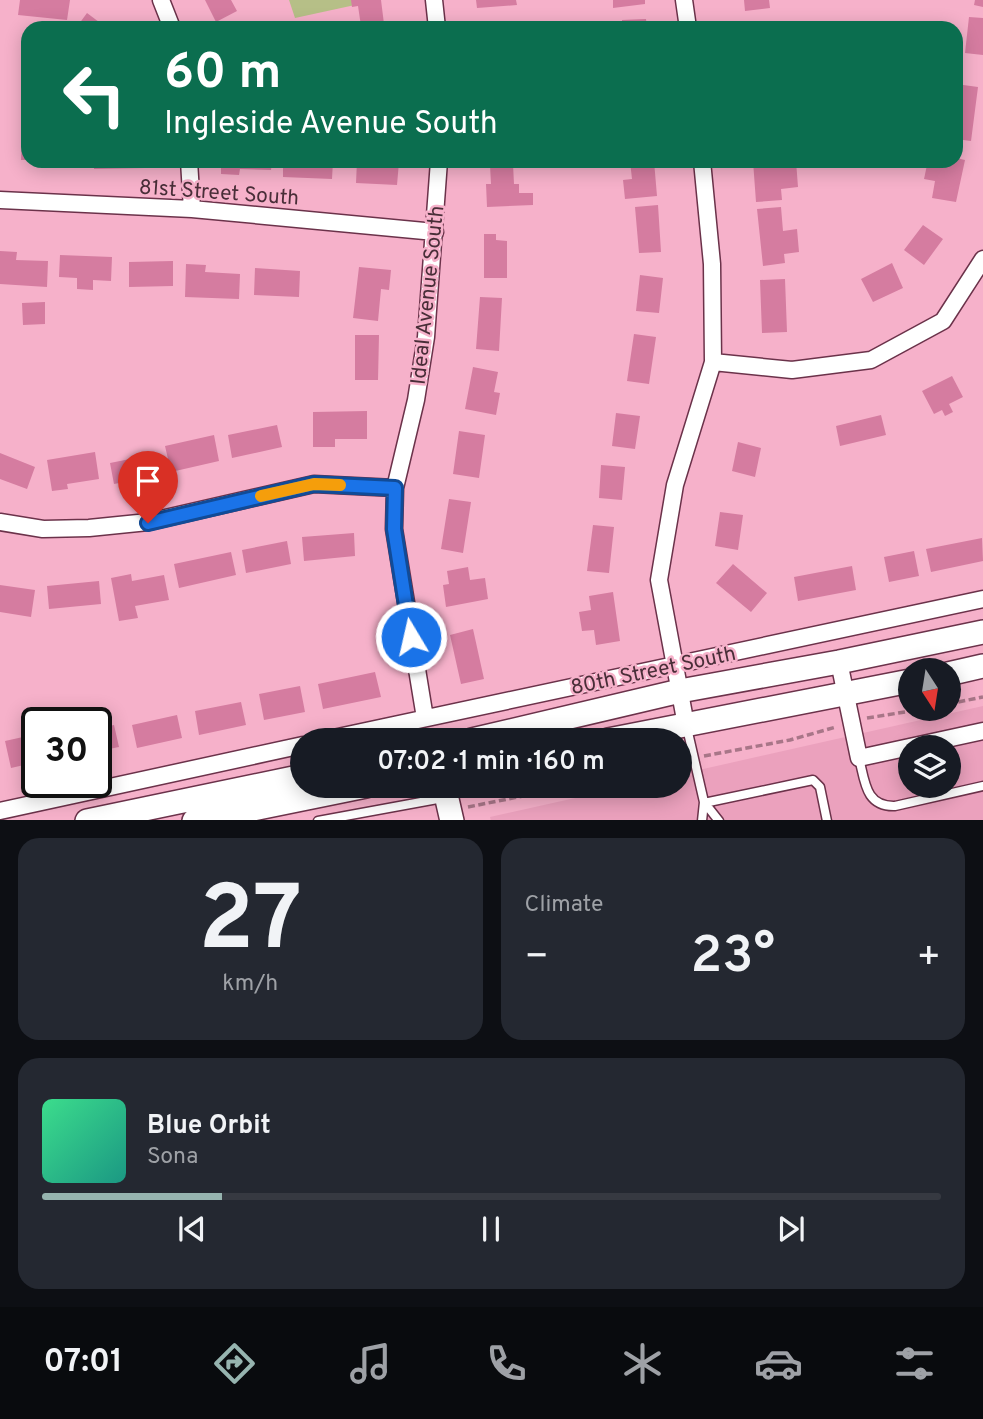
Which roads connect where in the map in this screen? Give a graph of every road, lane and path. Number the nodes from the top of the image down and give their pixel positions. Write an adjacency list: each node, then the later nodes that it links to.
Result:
1 (161, 0): 4 (street)
2 (434, 0): 5 (street)
3 (684, 0): 6 (street)
4 (169, 21)
5 (436, 21)
6 (687, 21)
7 (189, 168): 11 (street)
8 (439, 168): 12 (street, Ideal Avenue South)
9 (703, 168): 14 (street)
10 (0, 200): 11 (street, 81st Street South)
11 (192, 209): 12 (street, 81st Street South)
12 (435, 232): 15 (street, Ideal Avenue South)
13 (983, 261): 14 (street)
14 (713, 362): 20 (street)
15 (395, 488): 16 (street); 29 (street, Ideal Avenue South)
16 (0, 522)
17 (983, 599): 20 (street, 80th Street South)
18 (983, 632): 19 (main road, 80th Street South)
19 (839, 662): 24 (main road, 80th Street South); 25 (street)
20 (675, 665): 24 (street); 29 (street, 80th Street South)
21 (983, 666): 22 (main road)
22 (961, 671)
23 (898, 683): 25 (main road)
24 (680, 691): 31 (street); 33 (main road, 80th Street South)
25 (845, 694): 30 (street); 31 (main road)
26 (983, 696): 27 (path)
27 (961, 701)
28 (898, 713): 30 (path)
29 (425, 718): 32 (street, 80th Street South)
30 (851, 723): 37 (path); 38 (street)
31 (686, 725): 34 (main road); 45 (lane)
32 (379, 728)
33 (523, 728)
34 (670, 728)
35 (983, 731): 38 (street)
36 (290, 748): 46 (street)
37 (697, 758)
38 (859, 758): 40 (lane)
39 (290, 779): 48 (main road)
40 (983, 786)
41 (307, 798): 49 (main road)
42 (415, 798): 50 (lane)
43 (450, 798): 47 (main road)
44 (523, 798): 47 (path)
45 (704, 803): 51 (lane); 52 (lane); 53 (lane)
46 (0, 811)
47 (461, 813)
48 (92, 820)
49 (199, 820)
50 (322, 820)
51 (702, 820)
52 (718, 820)
53 (827, 820)

